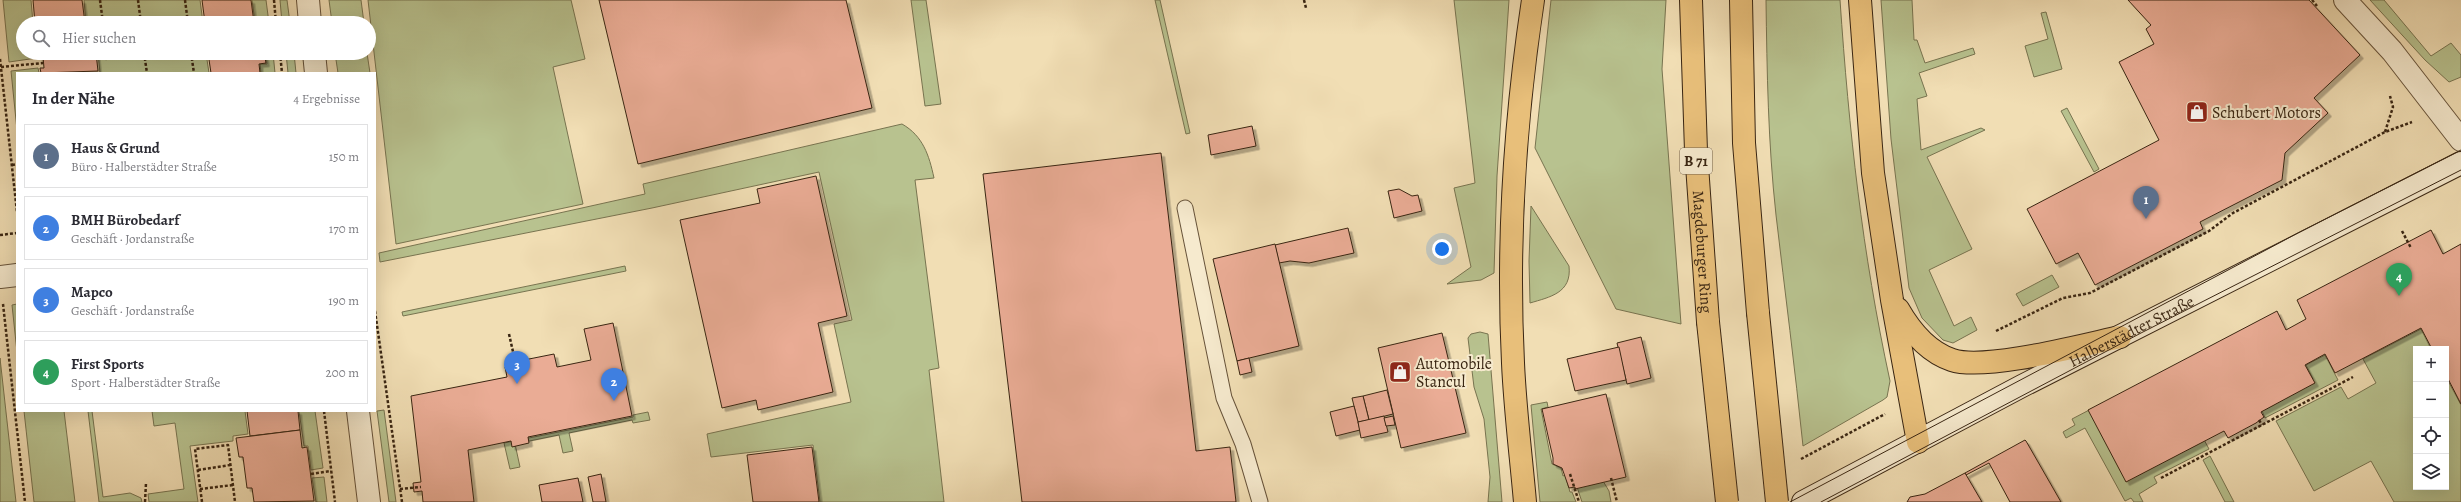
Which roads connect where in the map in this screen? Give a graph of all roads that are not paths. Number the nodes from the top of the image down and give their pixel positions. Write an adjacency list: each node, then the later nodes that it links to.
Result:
1 (308, 0): 7 (main road)
2 (1533, 0): 19 (highway)
3 (1691, 0): 20 (highway, Magdeburger Ring / B 71, bridge)
4 (1741, 0): 21 (highway, bridge)
5 (1860, 0): 13 (highway)
6 (2345, 0): 10 (main road)
7 (309, 16)
8 (315, 60): 9 (main road)
9 (316, 72)
10 (2461, 140)
11 (2461, 163): 14 (main road, Halberstädter Straße)
12 (1185, 208): 18 (lane)
13 (1892, 300): 14 (highway); 16 (highway)
14 (2120, 337): 16 (main road, Halberstädter Straße)
15 (358, 412): 17 (main road)
16 (1918, 442): 22 (main road, Halberstädter Straße)
17 (369, 502)
18 (1260, 502)
19 (1525, 502)
20 (1727, 502)
21 (1776, 502)
22 (1803, 502)

